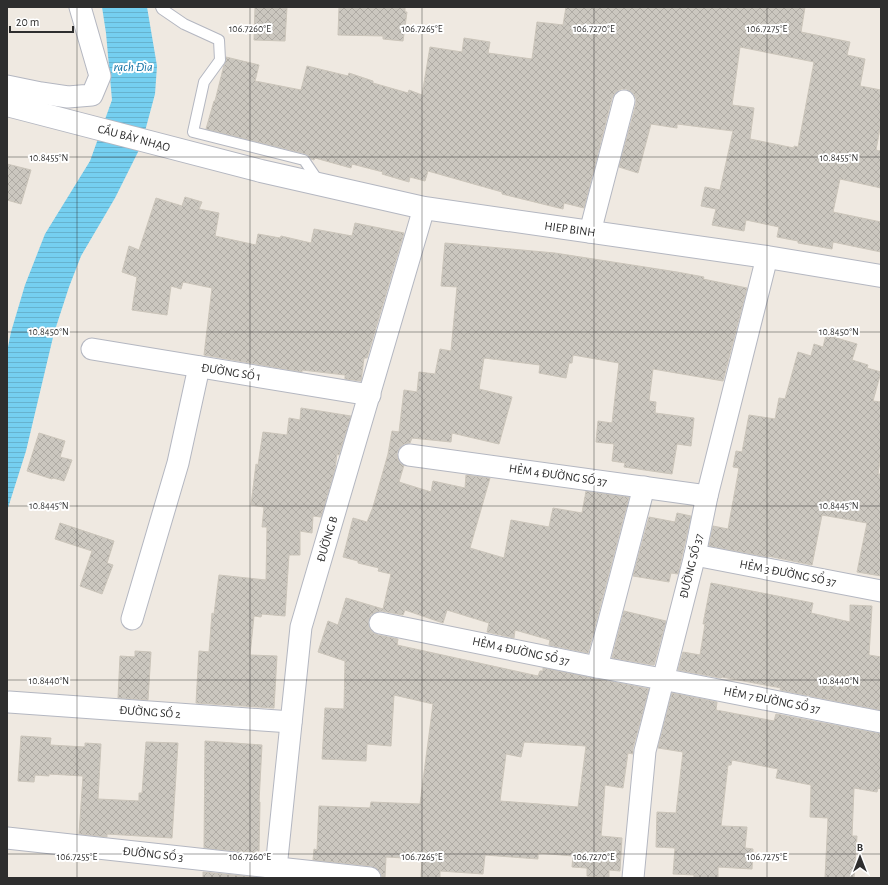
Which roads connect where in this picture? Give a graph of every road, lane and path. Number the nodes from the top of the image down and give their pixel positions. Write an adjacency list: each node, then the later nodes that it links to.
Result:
1 (80, 7): 3 (street)
2 (161, 7): 7 (lane)
3 (7, 86)
4 (624, 101): 9 (street)
5 (7, 105): 6 (main road, CẦU BẢY NHẠO)
6 (261, 171): 7 (main road, HIEP BINH)
7 (320, 184): 8 (main road, HIEP BINH)
8 (424, 208): 9 (main road, HIEP BINH); 14 (street, ĐƯỜNG B)
9 (590, 232): 10 (main road, HIEP BINH)
10 (767, 257): 11 (main road, HIEP BINH); 17 (street, ĐƯỜNG SỐ 37)
11 (881, 276)
12 (92, 349): 13 (street, ĐƯỜNG SỐ 1)
13 (199, 367): 14 (street, ĐƯỜNG SỐ 1); 20 (street)
14 (370, 395): 25 (street, ĐƯỜNG B)
15 (409, 455): 16 (street, HẺM 4 ĐƯỜNG SỐ 37)
16 (644, 487): 17 (street, HẺM 4 ĐƯỜNG SỐ 37); 22 (street)
17 (707, 496): 18 (street, ĐƯỜNG SỐ 37)
18 (694, 555): 19 (street, HẺM 3 ĐƯỜNG SỔ 37); 23 (street, ĐƯỜNG SỐ 37)
19 (881, 591)
20 (132, 619)
21 (380, 622): 22 (street, HẺM 4 ĐƯỜNG SỔ 37)
22 (597, 667): 23 (street, HẺM 4 ĐƯỜNG SỔ 37)
23 (662, 679): 26 (street, HẺM 7 ĐƯỜNG SỔ 37); 30 (street, ĐƯỜNG SỐ 37)
24 (9, 702): 25 (street, ĐƯỜNG SỐ 2)
25 (291, 722): 28 (street, ĐƯỜNG B)
26 (881, 722)
27 (7, 838): 28 (street, ĐƯỜNG SỐ 3)
28 (275, 873): 29 (street, ĐƯỜNG SỐ 3)
29 (370, 878)
30 (633, 878)

